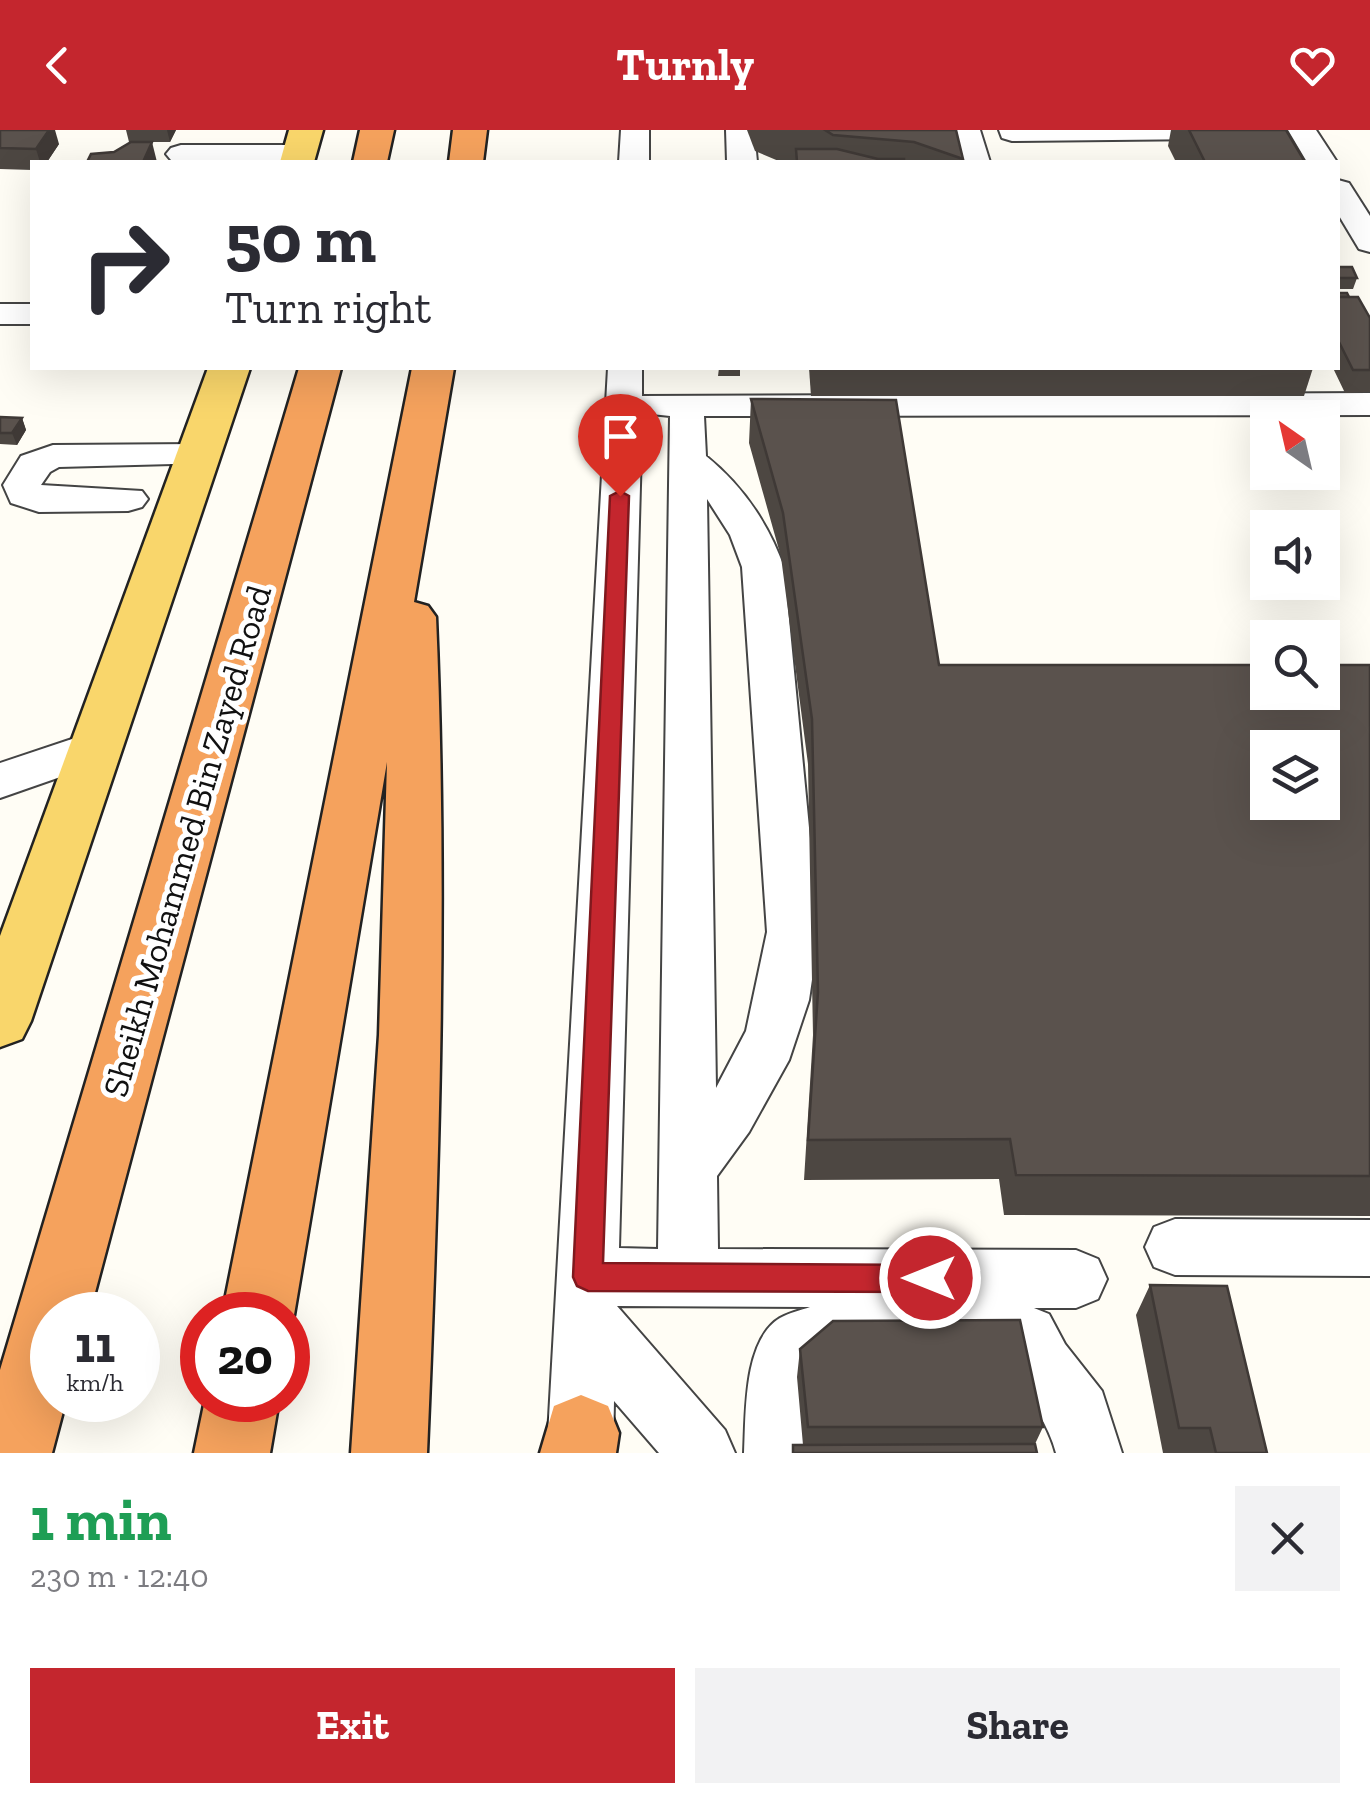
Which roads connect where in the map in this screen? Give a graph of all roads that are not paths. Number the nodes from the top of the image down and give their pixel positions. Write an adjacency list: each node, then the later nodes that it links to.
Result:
1 (378, 130): 11 (highway)
2 (470, 130): 12 (highway)
3 (635, 130): 13 (street)
4 (740, 130): 14 (street)
5 (966, 130): 15 (street)
6 (1209, 130): 8 (street)
7 (1302, 130): 17 (street)
8 (1012, 131): 16 (street)
9 (183, 149): 10 (street)
10 (301, 149)
11 (370, 160)
12 (466, 160)
13 (634, 160)
14 (742, 160)
15 (974, 160)
16 (1157, 160)
17 (1321, 160)
18 (1340, 191): 19 (street)
19 (1370, 242)
20 (1340, 258): 21 (street)
21 (1370, 259)
22 (0, 314): 23 (street)
23 (30, 314)
24 (228, 370): 33 (main road)
25 (319, 370): 44 (highway, Sheikh Mohammed Bin Zayed Road)
26 (433, 370): 35 (highway)
27 (1324, 370): 30 (street)
28 (776, 382): 29 (street); 30 (street)
29 (624, 394): 32 (street); 46 (street)
30 (1351, 411)
31 (1250, 419): 32 (street)
32 (687, 439): 39 (street); 39 (street)
33 (198, 455): 34 (street); 36 (main road)
34 (128, 499)
35 (407, 516): 45 (highway); 52 (highway)
36 (96, 748): 37 (street); 38 (main road)
37 (0, 781)
38 (0, 1021)
39 (687, 1170): 42 (street)
40 (1175, 1247): 41 (street)
41 (1370, 1248)
42 (688, 1278): 43 (street); 46 (street)
43 (1076, 1279)
44 (60, 1292)
45 (262, 1292)
46 (587, 1299): 49 (street); 53 (street)
47 (30, 1397): 50 (highway, Sheikh Mohammed Bin Zayed Road)
48 (238, 1422): 51 (highway)
49 (580, 1446)
50 (14, 1453)
51 (232, 1453)
52 (389, 1453)
53 (702, 1453)
54 (776, 1453): 55 (street)
55 (1089, 1453)

